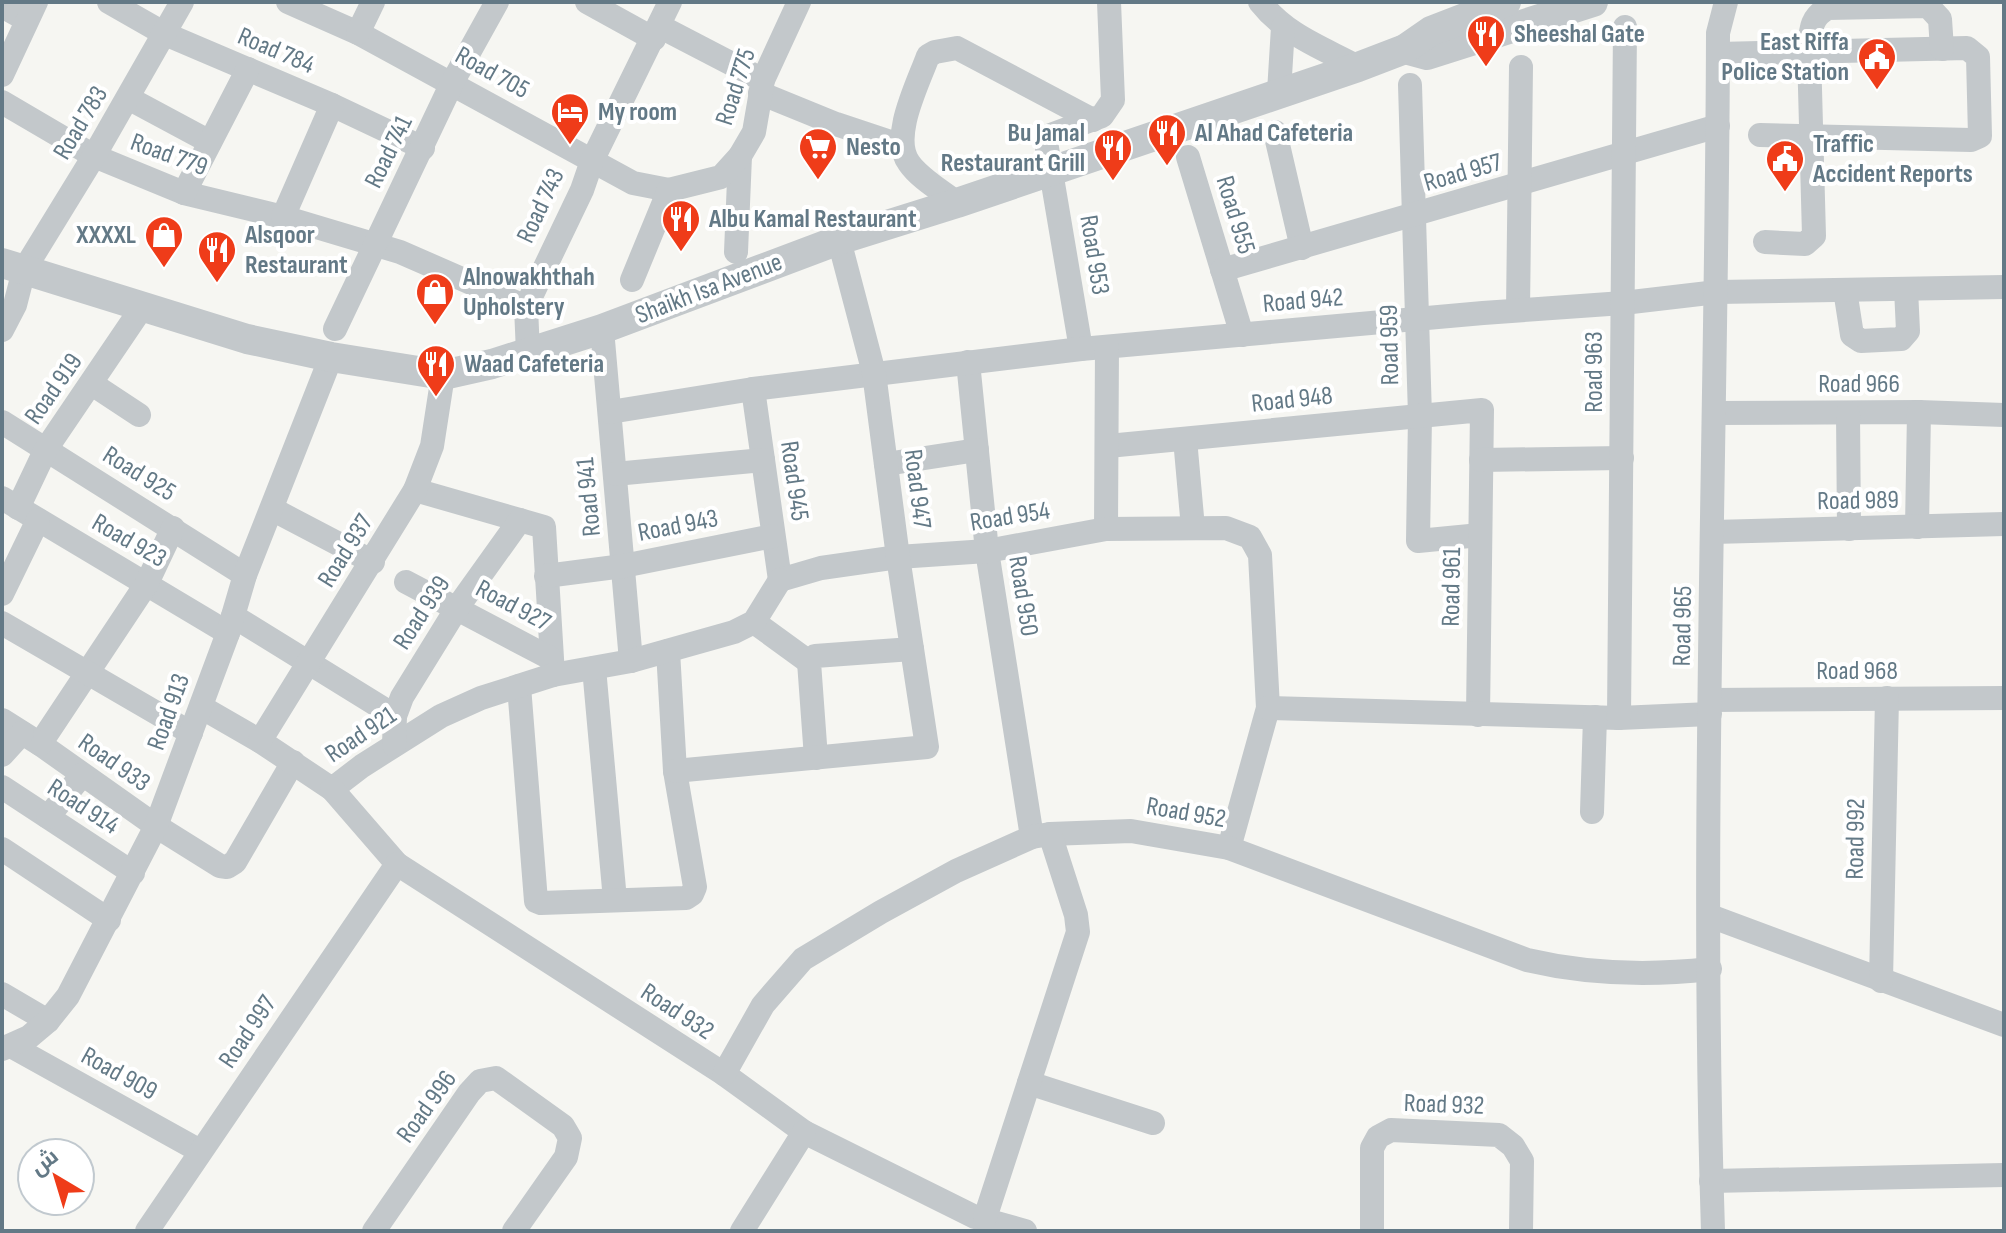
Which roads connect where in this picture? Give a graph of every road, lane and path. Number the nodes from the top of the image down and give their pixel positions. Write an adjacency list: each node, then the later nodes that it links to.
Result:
1 (109, 2): 21 (street, Road 784)
2 (182, 2): 21 (street, Road 783)
3 (373, 2): 20 (street)
4 (497, 2): 30 (street, Road 741)
5 (587, 2): 19 (street)
6 (670, 2): 19 (street, Road 743)
7 (799, 2): 32 (street, Road 775)
8 (1109, 2): 37 (street)
9 (1260, 2): 17 (street)
10 (1506, 2): 23 (street, Shaikh Isa Avenue)
11 (1593, 2): 23 (street, Shaikh Isa Avenue)
12 (1707, 2): 22 (street, Road 965)
13 (1726, 2): 22 (street, Road 965)
14 (297, 4): 20 (street, Road 705)
15 (2, 6): 16 (street)
16 (31, 11): 29 (street)
17 (1283, 27): 26 (street); 33 (street)
18 (1625, 27): 45 (street, Road 963)
19 (656, 32): 32 (street); 49 (street, Road 743)
20 (358, 33): 30 (street, Road 705)
21 (165, 34): 28 (street, Road 784); 34 (street, Road 783)
22 (1718, 44): 25 (street); 38 (street, Road 965)
23 (1405, 49): 26 (street, Shaikh Isa Avenue)
24 (1942, 49): 25 (street); 25 (street); 41 (street)
25 (1809, 52): 41 (street)
26 (1358, 67): 33 (street, Shaikh Isa Avenue)
27 (1521, 67): 51 (street)
28 (248, 69): 36 (street, Road 784); 42 (street)
29 (2, 75)
30 (452, 83): 44 (street, Road 741); 49 (street, Road 705)
31 (1410, 85): 55 (street, Road 959)
32 (762, 86): 43 (street); 47 (street, Road 775)
33 (1279, 92): 50 (street, Shaikh Isa Avenue)
34 (128, 98): 42 (street); 46 (street, Road 783)
35 (2, 102): 46 (street, Road 779)
36 (332, 105): 44 (street, Road 784); 56 (street)
37 (1093, 120): 43 (street); 50 (street, Road 953)
38 (1718, 126): 45 (street, Road 957); 68 (street, Road 965)
39 (1275, 132): 60 (street)
40 (1760, 135): 41 (street)
41 (1811, 137): 58 (street)
42 (210, 142): 53 (street)
43 (902, 146): 54 (street)
44 (423, 148): 59 (street, Road 741)
45 (1624, 155): 51 (street, Road 957); 69 (street, Road 963)
46 (94, 156): 53 (street, Road 779); 62 (street, Road 783)
47 (740, 156): 52 (street, Road 775); 61 (street)
48 (1188, 157): 63 (street, Road 955)
49 (592, 161): 52 (street, Road 705); 71 (street, Road 743)
50 (1063, 166): 54 (street, Shaikh Isa Avenue); 79 (street, Road 953)
51 (1519, 185): 55 (street, Road 957); 72 (street)
52 (669, 190): 64 (street)
53 (184, 193): 56 (street, Road 779)
54 (957, 203): 57 (street, Shaikh Isa Avenue)
55 (1415, 216): 60 (street, Road 957); 73 (street, Road 959)
56 (283, 217): 59 (street, Road 779)
57 (839, 240): 74 (street, Shaikh Isa Avenue); 82 (street, Road 947)
58 (1765, 242)
59 (375, 243): 71 (street, Road 779); 77 (street, Road 741)
60 (1302, 248): 63 (street, Road 957)
61 (736, 252)
62 (13, 266): 70 (street, Shaikh Isa Avenue); 75 (street, Road 783)
63 (1222, 270): 76 (street, Road 955)
64 (632, 280)
65 (2004, 287): 66 (street, Road 942)
66 (1906, 289): 67 (street, Road 942); 67 (street)
67 (1845, 290): 68 (street, Road 942)
68 (1717, 292): 69 (street, Road 942); 89 (street, Road 965)
69 (1623, 303): 72 (street, Road 942); 99 (street, Road 963)
70 (143, 306): 77 (street, Shaikh Isa Avenue); 84 (street, Road 919)
71 (526, 307): 80 (street, Road 743)
72 (1518, 310): 73 (street, Road 942)
73 (1417, 319): 76 (street, Road 942); 93 (street, Road 959)
74 (602, 329): 80 (street, Shaikh Isa Avenue); 87 (street, Road 941)
75 (2, 330)
76 (1242, 335): 78 (street, Road 942)
77 (333, 343): 83 (street, Shaikh Isa Avenue); 106 (street, Road 913)
78 (1107, 347): 79 (street, Road 942); 96 (street)
79 (1081, 349): 81 (street, Road 942)
80 (528, 353): 83 (street, Shaikh Isa Avenue)
81 (968, 362): 82 (street, Road 942); 98 (street, Road 950)
82 (874, 373): 85 (street, Road 942); 102 (street, Road 947)
83 (443, 375): 104 (street, Road 937)
84 (92, 384): 91 (street); 97 (street, Road 919)
85 (753, 389): 87 (street, Road 942); 100 (street, Road 945)
86 (1482, 410): 93 (street, Road 948); 101 (street, Road 961)
87 (610, 412): 103 (street, Road 941)
88 (1919, 412): 90 (street, Road 966); 92 (street, Road 966); 109 (street)
89 (1715, 413): 90 (street, Road 966); 114 (street, Road 965)
90 (1848, 413): 113 (street)
91 (139, 415)
92 (2004, 415)
93 (1420, 416): 95 (street, Road 948); 115 (street, Road 959)
94 (2, 422): 97 (street, Road 925)
95 (1185, 439): 96 (street, Road 948); 111 (street)
96 (1108, 446): 112 (street)
97 (46, 449): 105 (street, Road 919); 110 (street, Road 925)
98 (977, 450): 102 (street); 117 (street, Road 950)
99 (1622, 458): 101 (street); 148 (street, Road 963)
100 (763, 460): 103 (street); 116 (street, Road 945)
101 (1481, 460): 115 (street, Road 961)
102 (886, 464): 118 (street, Road 947)
103 (615, 474): 120 (street, Road 941)
104 (415, 490): 107 (street); 119 (street, Road 937)
105 (19, 509): 125 (street, Road 923); 126 (street, Road 919)
106 (272, 509): 119 (street); 121 (street, Road 913)
107 (520, 520): 122 (street); 127 (street, Road 939)
108 (2004, 524): 109 (street, Road 989)
109 (1917, 527): 113 (street, Road 989)
110 (173, 528): 121 (street, Road 925); 125 (street, Road 933)
111 (1193, 528): 112 (street, Road 954); 144 (street, Road 954)
112 (1106, 529): 117 (street, Road 954)
113 (1849, 529): 114 (street, Road 989)
114 (1713, 532): 143 (street, Road 965)
115 (1480, 535): 145 (street, Road 961)
116 (773, 536): 120 (street, Road 943); 123 (street, Road 945)
117 (987, 551): 118 (street, Road 954); 163 (street, Road 950)
118 (898, 557): 123 (street, Road 954); 131 (street, Road 947)
119 (373, 562): 135 (street, Road 937)
120 (623, 566): 122 (street, Road 943); 133 (street, Road 941)
121 (245, 575): 130 (street, Road 913)
122 (546, 576): 136 (street)
123 (780, 580): 128 (street)
124 (406, 582): 127 (street, Road 927)
125 (147, 583): 130 (street, Road 923); 138 (street, Road 933)
126 (2, 594)
127 (457, 608): 136 (street, Road 927); 146 (street, Road 939)
128 (754, 622): 132 (street, Road 921); 134 (street)
129 (2, 623): 138 (street)
130 (230, 625): 135 (street, Road 923); 142 (street, Road 913)
131 (912, 649): 134 (street); 154 (street, Road 947)
132 (668, 651): 133 (street, Road 921); 156 (street)
133 (631, 661): 137 (street, Road 921)
134 (809, 662): 154 (street)
135 (308, 664): 146 (street, Road 923); 151 (street, Road 937)
136 (552, 667): 137 (street, Road 921); 139 (street, Road 921)
137 (594, 668): 168 (street)
138 (89, 673): 149 (street, Road 933); 150 (street)
139 (519, 686): 152 (street, Road 921); 168 (street)
140 (1887, 698): 141 (street, Road 968); 143 (street, Road 968); 172 (street, Road 992)
141 (2004, 698)
142 (201, 707): 150 (street, Road 913); 151 (street, Road 921)
143 (1710, 707): 148 (street); 169 (street, Road 965)
144 (1268, 708): 145 (street); 164 (street)
145 (1478, 715): 147 (street)
146 (395, 716): 152 (street, Road 939)
147 (1595, 717): 148 (street); 160 (street)
148 (1619, 718)
149 (21, 732): 153 (street); 157 (street, Road 933)
150 (191, 733): 162 (street, Road 913)
151 (260, 741): 155 (street, Road 921)
152 (394, 745): 159 (street, Road 921)
153 (2, 755)
154 (816, 758): 156 (street)
155 (293, 762): 159 (street, Road 921); 162 (street, Road 933)
156 (675, 771): 168 (street)
157 (82, 775): 161 (street); 162 (street, Road 933)
158 (2, 787): 161 (street, Road 914)
159 (332, 789): 166 (street, Road 932)
160 (1592, 812)
161 (48, 817): 167 (street, Road 914)
162 (156, 826): 167 (street, Road 913)
163 (1041, 836): 164 (street, Road 952); 177 (street, Road 952); 178 (street, Road 950)
164 (1229, 848): 171 (street, Road 952)
165 (2, 849): 170 (street)
166 (397, 864): 177 (street, Road 932); 181 (street, Road 997)
167 (133, 873): 170 (street, Road 913)
168 (615, 900)
169 (1710, 916): 171 (street, Road 965); 172 (street)
170 (109, 920): 174 (street, Road 913)
171 (1710, 969): 183 (street, Road 965)
172 (1881, 981): 175 (street)
173 (2, 994): 174 (street)
174 (48, 1021): 176 (street, Road 913)
175 (2004, 1025)
176 (6, 1048): 181 (street, Road 909)
177 (724, 1074): 180 (street, Road 932)
178 (1029, 1083): 179 (street); 184 (street, Road 950)
179 (1153, 1123)
180 (804, 1132): 184 (street, Road 932); 189 (street)
181 (200, 1151): 186 (street, Road 997)
182 (2004, 1175): 183 (street)
183 (1711, 1181): 185 (street, Road 965)
184 (985, 1218): 190 (street, Road 932)
185 (1713, 1226)
186 (147, 1231)
187 (374, 1231): 188 (street, Road 996)
188 (514, 1231)
189 (742, 1231)
190 (1025, 1231)
191 (1372, 1231): 192 (street, Road 932)
192 (1521, 1231)

